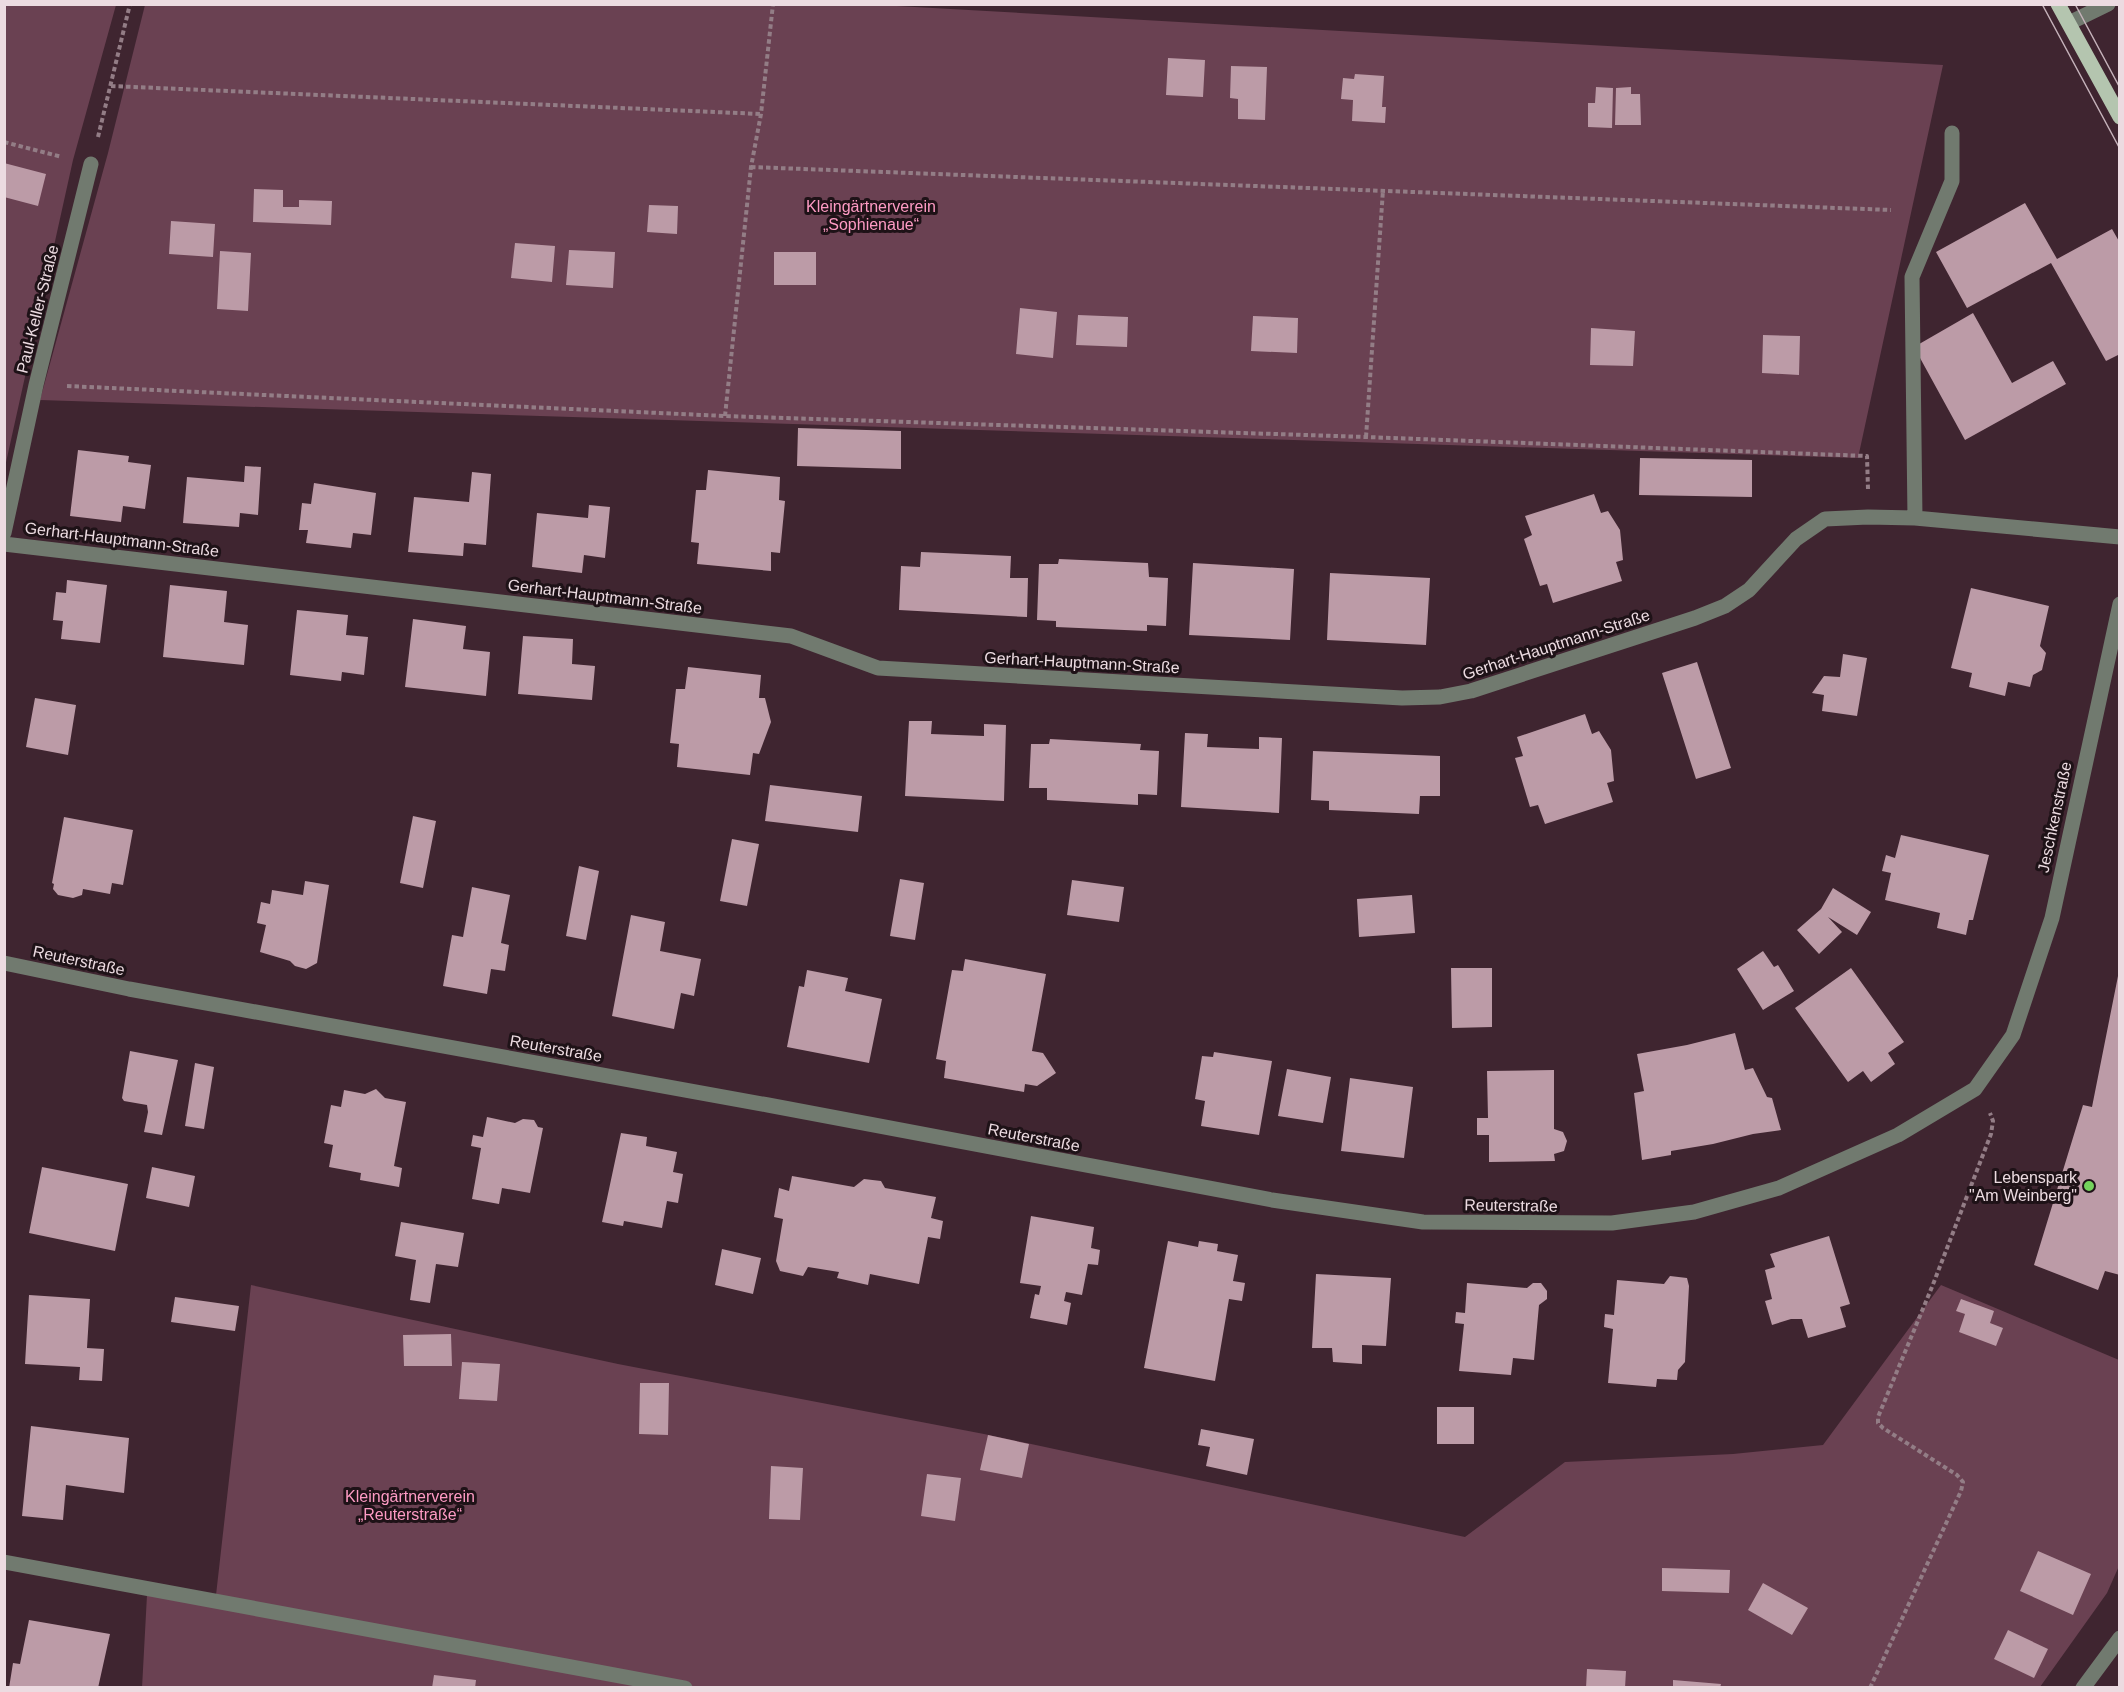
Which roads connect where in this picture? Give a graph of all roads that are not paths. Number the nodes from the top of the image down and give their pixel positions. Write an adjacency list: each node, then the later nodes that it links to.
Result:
1 (2058, 4): 3 (main road)
2 (2108, 4): 3 (street)
3 (2069, 23): 4 (main road)
4 (2120, 117)
5 (1952, 133): 7 (street)
6 (91, 164): 8 (street, Paul-Keller-Straße)
7 (1915, 518): 9 (street, Gerhart-Hauptmann-Straße); 10 (street, Gerhart-Hauptmann-Straße)
8 (4, 533)
9 (2120, 537)
10 (4, 544)
11 (2120, 604): 13 (street, Jeschkenstraße)
12 (4, 963): 13 (street, Reuterstraße)
13 (2013, 1035)
14 (4, 1562): 16 (street)
15 (2120, 1638): 17 (street)
16 (685, 1688)
17 (2083, 1688)

